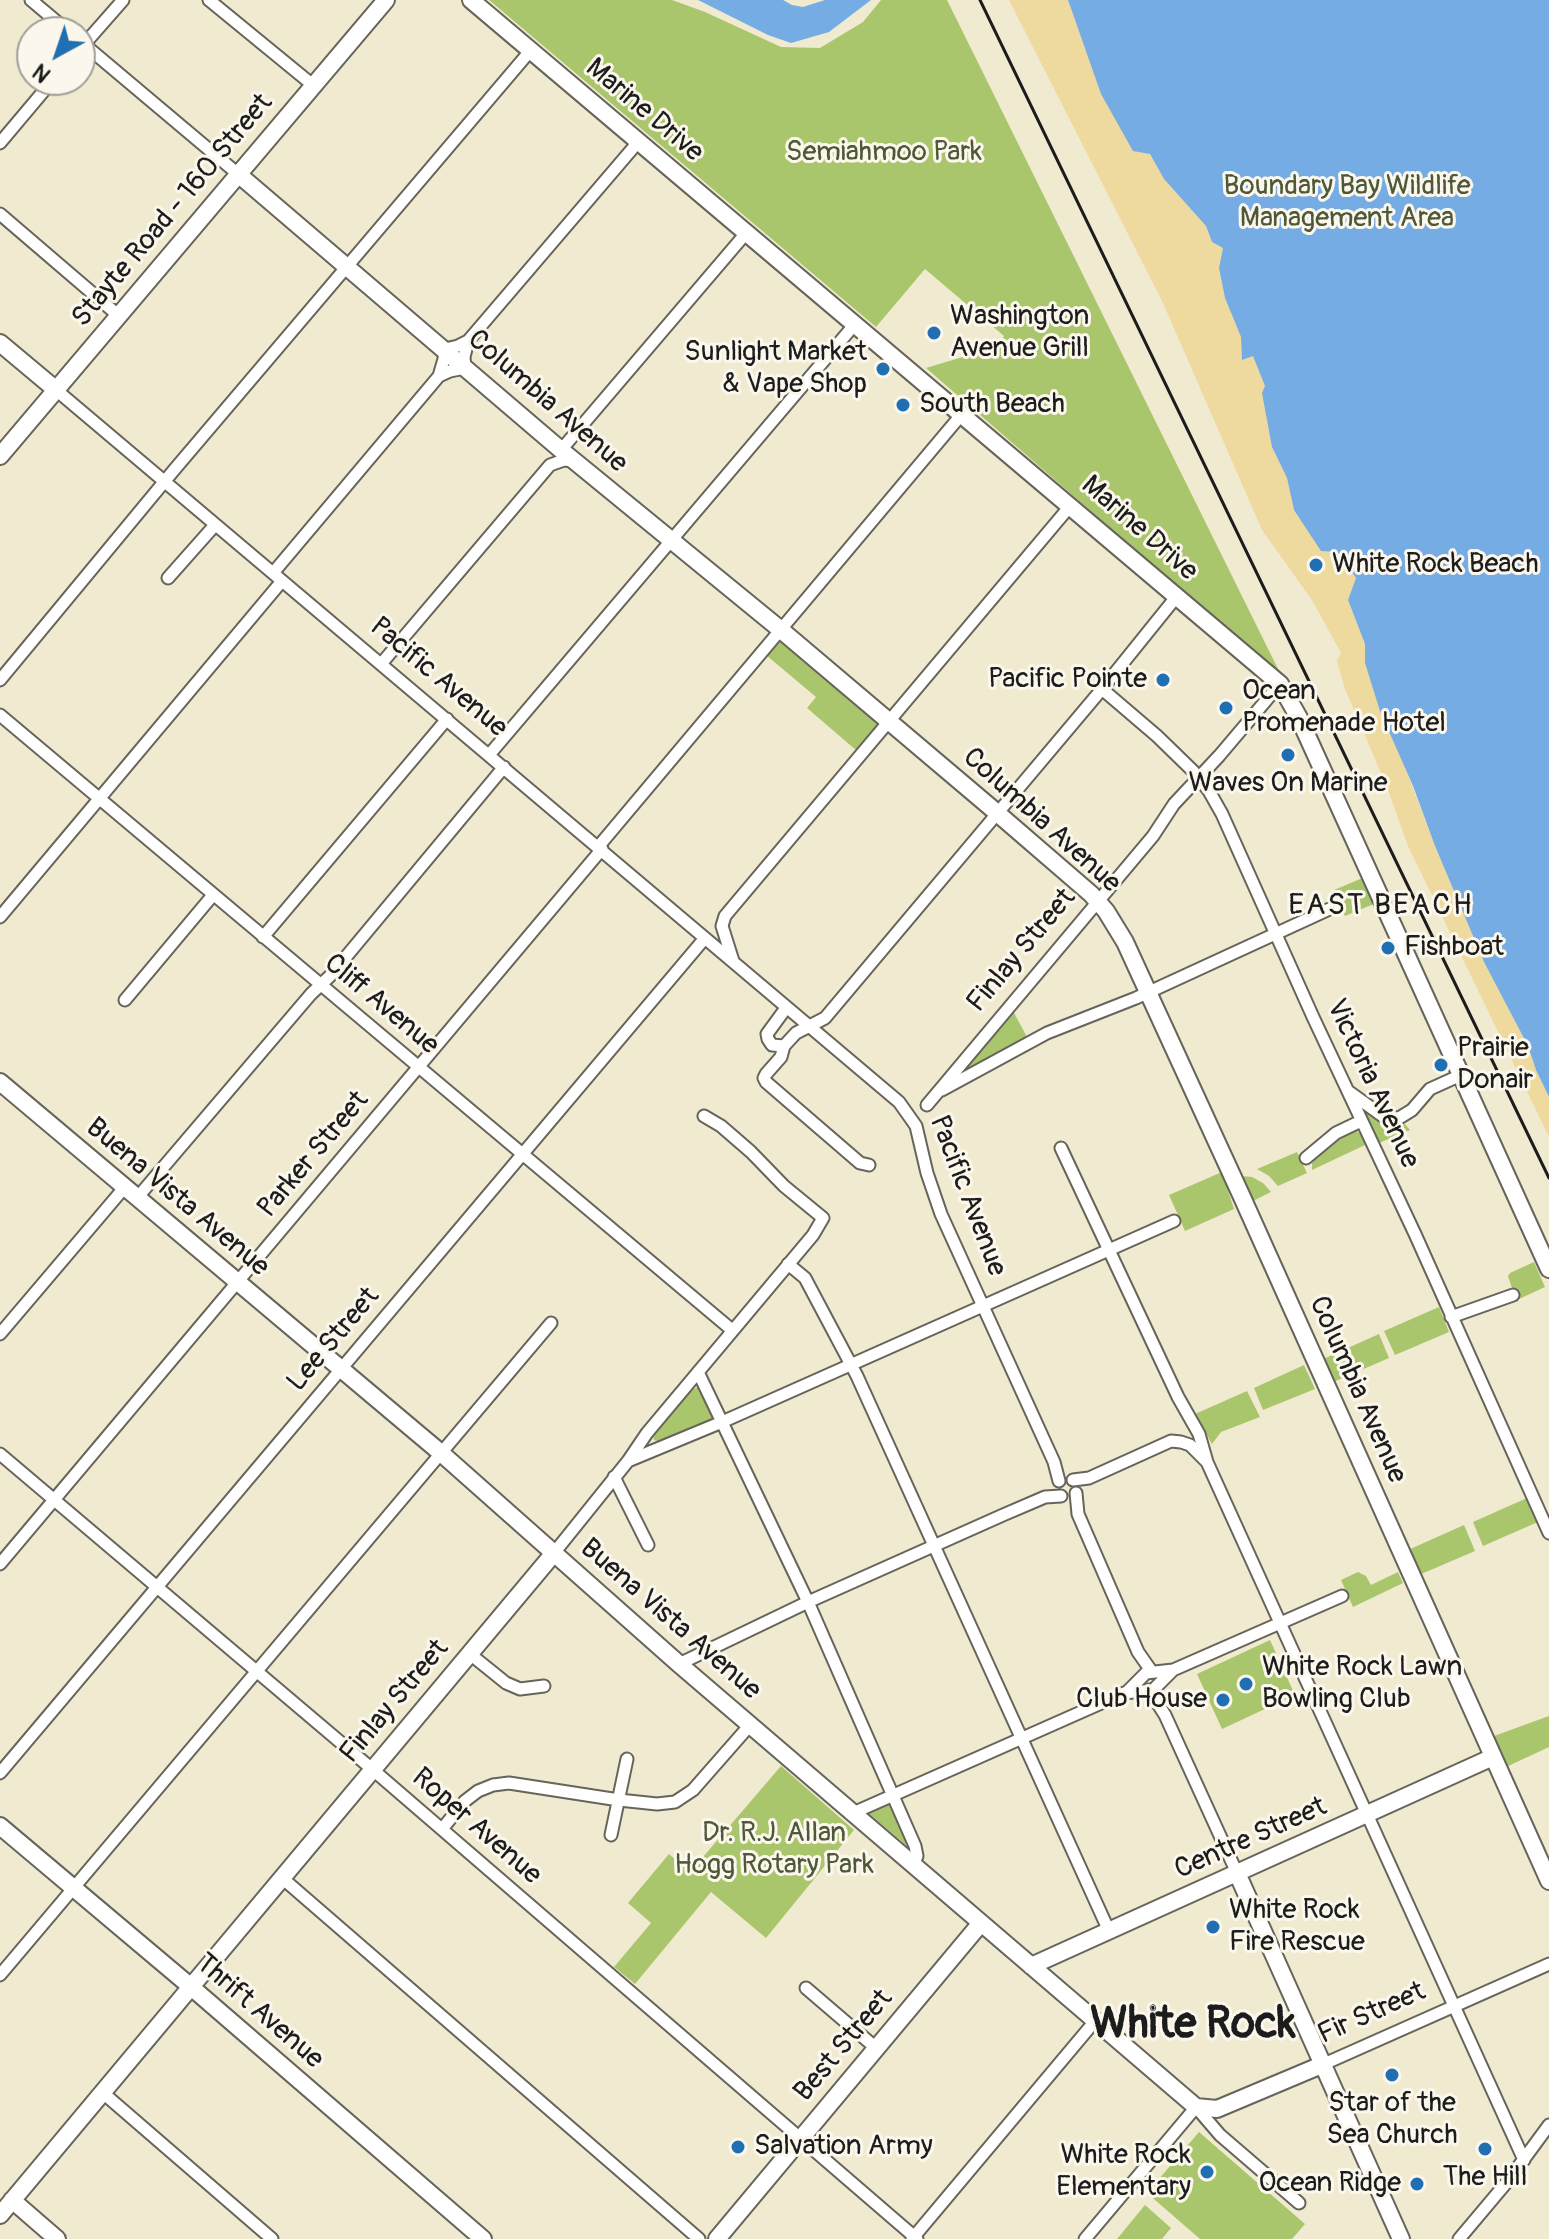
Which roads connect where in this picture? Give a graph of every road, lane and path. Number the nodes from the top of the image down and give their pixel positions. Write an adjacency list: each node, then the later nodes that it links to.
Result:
1 (31, 0): 6 (street)
2 (123, 0): 7 (street)
3 (209, 0): 10 (street)
4 (386, 0): 10 (street, Stayte Road - 160 Street)
5 (471, 0): 8 (street, Marine Drive)
6 (50, 16)
7 (96, 30)
8 (531, 50): 12 (street, Marine Drive); 17 (street)
9 (96, 57): 14 (street)
10 (314, 86): 14 (street, Stayte Road - 160 Street)
11 (40, 96): 13 (street)
12 (639, 141): 16 (street, Marine Drive); 20 (street)
13 (0, 143)
14 (238, 174): 17 (street, Columbia Avenue); 18 (street, Stayte Road - 160 Street)
15 (0, 214): 18 (street)
16 (747, 232): 19 (street, Marine Drive); 27 (street)
17 (348, 266): 22 (street, Columbia Avenue); 30 (street)
18 (119, 316): 25 (street, Stayte Road - 160 Street)
19 (855, 324): 26 (street, Marine Drive); 33 (street)
20 (468, 341): 22 (street); 23 (street)
21 (0, 343): 25 (street)
22 (445, 349): 23 (street, Columbia Avenue); 24 (street)
23 (465, 368): 24 (street); 27 (street, Columbia Avenue)
24 (439, 376): 34 (street)
25 (55, 389): 28 (street, Stayte Road - 160 Street); 30 (street, Pacific Avenue)
26 (962, 414): 31 (street, Marine Drive); 37 (street, Parker Street)
27 (562, 450): 29 (street); 29 (street); 33 (street, Columbia Avenue)
28 (0, 456)
29 (550, 465): 38 (street)
30 (165, 482): 32 (street, Pacific Avenue); 39 (street)
31 (1071, 505): 36 (street, Marine Drive); 44 (street)
32 (215, 525): 34 (street, Pacific Avenue); 35 (street)
33 (670, 541): 37 (street, Columbia Avenue); 45 (street)
34 (278, 577): 38 (street, Pacific Avenue); 48 (street)
35 (168, 578)
36 (1177, 596): 40 (street, Marine Drive); 41 (street)
37 (781, 630): 44 (street, Columbia Avenue); 50 (street, Parker Street)
38 (381, 664): 43 (street, Pacific Avenue)
39 (0, 680)
40 (1280, 684): 47 (street, Finlay Street); 66 (street, Marine Drive)
41 (1102, 689): 47 (street, Victoria Avenue); 49 (street)
42 (0, 715): 48 (street, Cliff Avenue)
43 (447, 719): 45 (street, Pacific Avenue); 56 (street)
44 (889, 721): 49 (street, Columbia Avenue); 58 (street)
45 (489, 755): 46 (street, Pacific Avenue)
46 (504, 767): 50 (street, Pacific Avenue); 59 (street)
47 (1199, 777): 52 (street, Finlay Street); 55 (street, Victoria Avenue)
48 (100, 800): 51 (street, Cliff Avenue); 54 (street)
49 (998, 813): 52 (street, Columbia Avenue); 63 (street)
50 (600, 848): 57 (street, Pacific Avenue); 65 (street, Parker Street)
51 (213, 895): 56 (street, Cliff Avenue); 61 (street)
52 (1097, 901): 60 (street, Columbia Avenue); 69 (street, Finlay Street)
53 (1336, 906): 55 (street)
54 (0, 917)
55 (1276, 933): 60 (street); 68 (street, Victoria Avenue)
56 (263, 937): 59 (street, Cliff Avenue)
57 (705, 938): 58 (street, Pacific Avenue); 74 (street, Lee Street)
58 (733, 962): 62 (street, Pacific Avenue)
59 (320, 985): 65 (street, Cliff Avenue); 77 (street)
60 (1148, 992): 69 (street); 118 (street, Columbia Avenue)
61 (125, 1000)
62 (786, 1008): 63 (street, Pacific Avenue); 64 (street)
63 (808, 1026): 64 (street); 84 (street, Pacific Avenue)
64 (784, 1046): 76 (street)
65 (418, 1068): 74 (street, Cliff Avenue); 82 (street, Parker Street)
66 (1461, 1075): 68 (street); 81 (street, Marine Drive)
67 (0, 1082): 77 (street, Buena Vista Avenue)
68 (1348, 1091): 72 (street, Victoria Avenue)
69 (937, 1093): 70 (street, Finlay Street)
70 (927, 1105)
71 (704, 1116): 80 (street, Finlay Street)
72 (1361, 1121): 75 (street); 85 (street, Victoria Avenue)
73 (1061, 1148): 79 (street)
74 (521, 1155): 87 (street, Cliff Avenue); 90 (street, Lee Street)
75 (1306, 1158)
76 (869, 1165)
77 (130, 1193): 82 (street, Buena Vista Avenue); 88 (street)
78 (1174, 1221): 79 (street)
79 (1107, 1250): 84 (street); 92 (street)
80 (788, 1264): 87 (street, Finlay Street); 89 (street)
81 (1549, 1269)
82 (238, 1283): 90 (street, Buena Vista Avenue); 101 (street, Parker Street)
83 (1513, 1295): 85 (street)
84 (981, 1305): 89 (street); 100 (street, Pacific Avenue)
85 (1451, 1317): 102 (street, Victoria Avenue)
86 (551, 1323): 95 (street)
87 (732, 1330): 91 (street, Finlay Street)
88 (0, 1334)
89 (851, 1364): 93 (street); 104 (street)
90 (340, 1369): 95 (street, Buena Vista Avenue); 107 (street, Lee Street)
91 (698, 1372): 93 (street); 97 (street, Finlay Street)
92 (1187, 1414): 94 (street); 98 (street)
93 (722, 1422): 97 (street); 109 (street)
94 (1171, 1441): 98 (street); 100 (street)
95 (441, 1453): 105 (street, Buena Vista Avenue); 113 (street)
96 (0, 1454): 101 (street, Roper Avenue)
97 (628, 1461): 99 (street, Finlay Street)
98 (1207, 1462): 110 (street)
99 (614, 1477): 103 (street); 105 (street, Finlay Street)
100 (1067, 1487): 104 (street); 114 (street, Pacific Avenue)
101 (54, 1500): 106 (street, Parker Street); 107 (street, Roper Avenue)
102 (1549, 1533)
103 (648, 1545)
104 (935, 1545): 109 (street); 117 (street)
105 (554, 1553): 111 (street, Finlay Street); 112 (street, Buena Vista Avenue)
106 (0, 1564)
107 (157, 1587): 113 (street, Roper Avenue); 121 (street, Lee Street)
108 (1342, 1596): 110 (street)
109 (808, 1602): 112 (street); 122 (street)
110 (1280, 1622): 114 (street); 125 (street)
111 (470, 1654): 115 (street); 120 (street, Finlay Street)
112 (679, 1664): 116 (street, Buena Vista Avenue)
113 (257, 1672): 120 (street, Roper Avenue); 133 (street)
114 (1151, 1680): 117 (street); 130 (street, Pacific Avenue)
115 (544, 1686)
116 (750, 1725): 123 (street); 124 (street, Buena Vista Avenue)
117 (1022, 1738): 122 (street); 135 (street)
118 (1493, 1757): 125 (street, Centre Street); 132 (street, Columbia Avenue)
119 (627, 1759): 123 (street)
120 (372, 1769): 127 (street, Roper Avenue); 131 (street, Finlay Street)
121 (0, 1773)
122 (892, 1795): 124 (street); 129 (street)
123 (619, 1800): 127 (street); 128 (street)
124 (853, 1813): 129 (street, Buena Vista Avenue)
125 (1367, 1814): 130 (street, Centre Street); 141 (street)
126 (0, 1826): 133 (street, Thrift Avenue)
127 (442, 1829): 148 (street, Roper Avenue)
128 (611, 1835)
129 (913, 1865): 134 (street, Buena Vista Avenue)
130 (1237, 1873): 135 (street, Centre Street); 144 (street, Pacific Avenue)
131 (281, 1877): 139 (street, Finlay Street); 158 (street)
132 (1549, 1881)
133 (74, 1888): 138 (street); 139 (street, Thrift Avenue)
134 (981, 1923): 137 (street, Buena Vista Avenue); 143 (street, Best Street)
135 (1109, 1931): 137 (street, Centre Street)
136 (1549, 1964): 141 (street, Fir Street)
137 (1031, 1966): 142 (street, Buena Vista Avenue)
138 (0, 1975)
139 (190, 1986): 145 (street, Finlay Street); 157 (street, Thrift Avenue)
140 (806, 1988): 143 (street)
141 (1454, 2006): 144 (street, Fir Street); 149 (street)
142 (1095, 2021): 146 (street, Buena Vista Avenue); 154 (street)
143 (876, 2048): 148 (street, Best Street)
144 (1324, 2064): 146 (street, Fir Street); 161 (street, Pacific Avenue)
145 (102, 2092): 150 (street, Finlay Street); 156 (street)
146 (1196, 2107): 151 (street, Buena Vista Avenue); 160 (street)
147 (1549, 2126): 149 (street)
148 (801, 2139): 154 (street, Roper Avenue); 159 (street, Best Street)
149 (1524, 2160): 153 (street)
150 (6, 2195): 152 (street, Finlay Street); 155 (street)
151 (1299, 2203)
152 (0, 2215)
153 (1463, 2235): 162 (street)
154 (914, 2238)
155 (57, 2239)
156 (272, 2239)
157 (483, 2239)
158 (699, 2239)
159 (717, 2239)
160 (1085, 2239)
161 (1401, 2239)
162 (1476, 2239)

